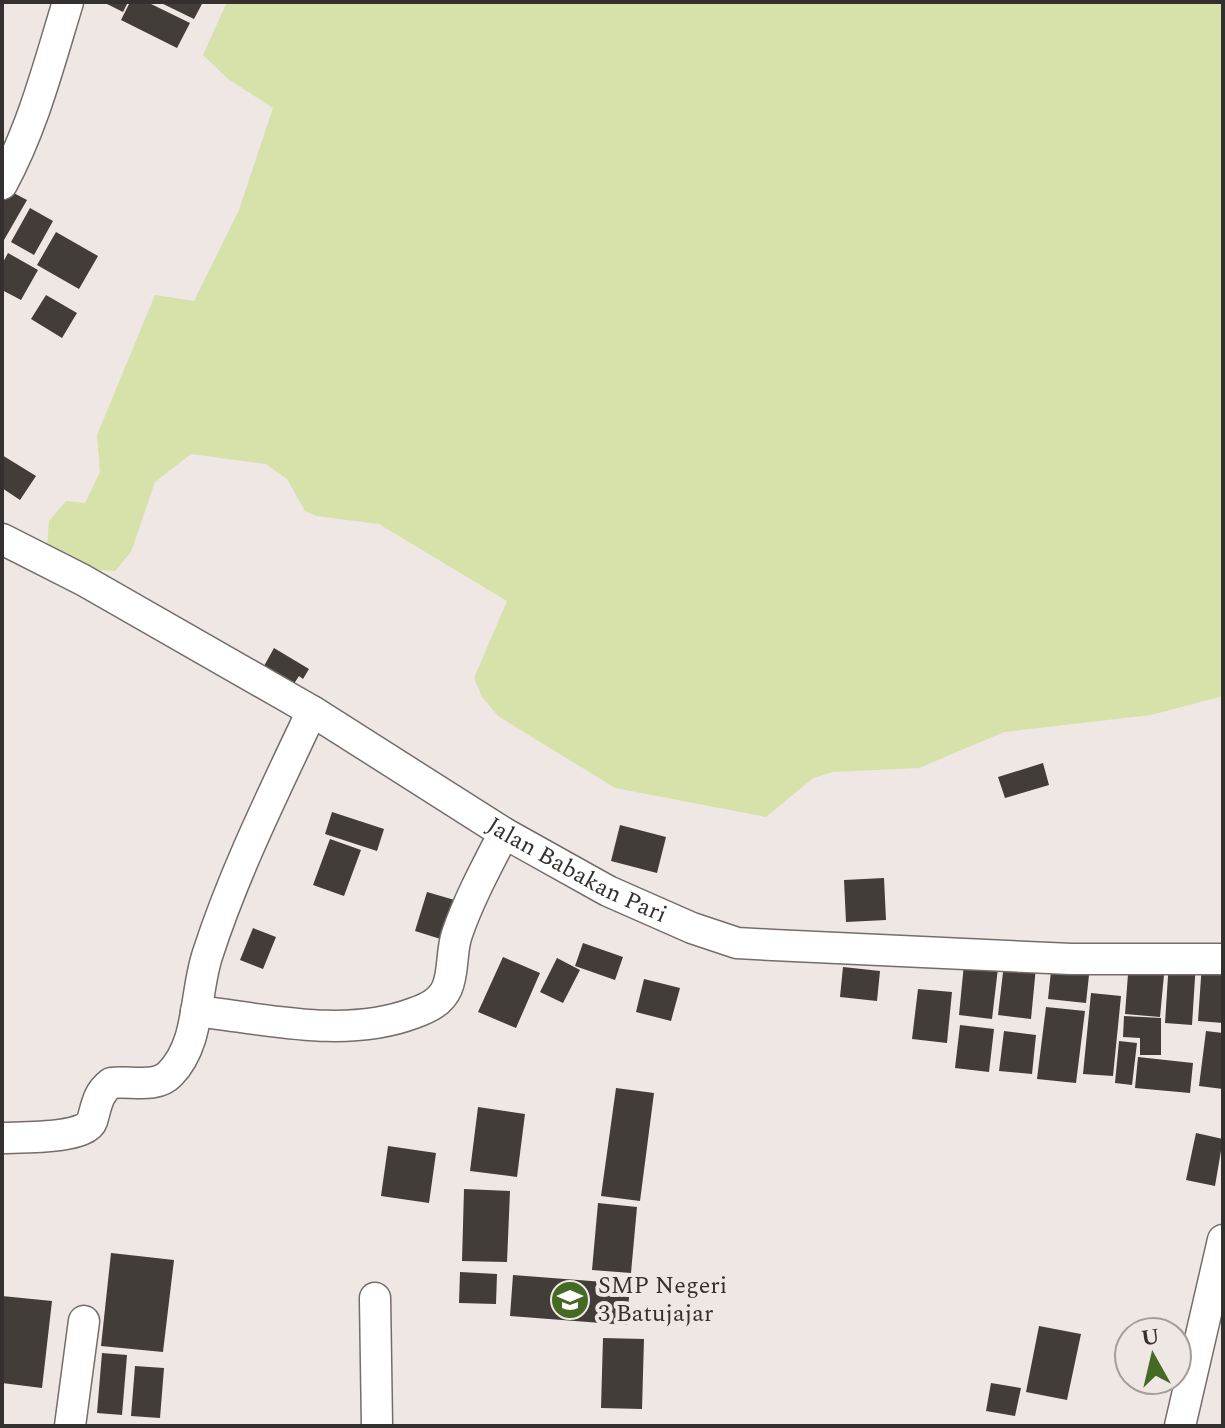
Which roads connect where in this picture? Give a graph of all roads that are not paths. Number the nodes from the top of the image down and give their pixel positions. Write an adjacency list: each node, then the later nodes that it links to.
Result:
1 (68, 2): 2 (street)
2 (2, 184)
3 (2, 539): 4 (street, Jalan Babakan Pari)
4 (312, 711): 5 (street, Jalan Babakan Pari); 7 (street)
5 (504, 833): 6 (street, Jalan Babakan Pari); 7 (street)
6 (1223, 959)
7 (196, 1011): 8 (street)
8 (2, 1138)
9 (1223, 1240): 14 (street)
10 (375, 1298): 13 (street)
11 (84, 1321): 12 (street)
12 (70, 1426)
13 (377, 1426)
14 (1180, 1426)

